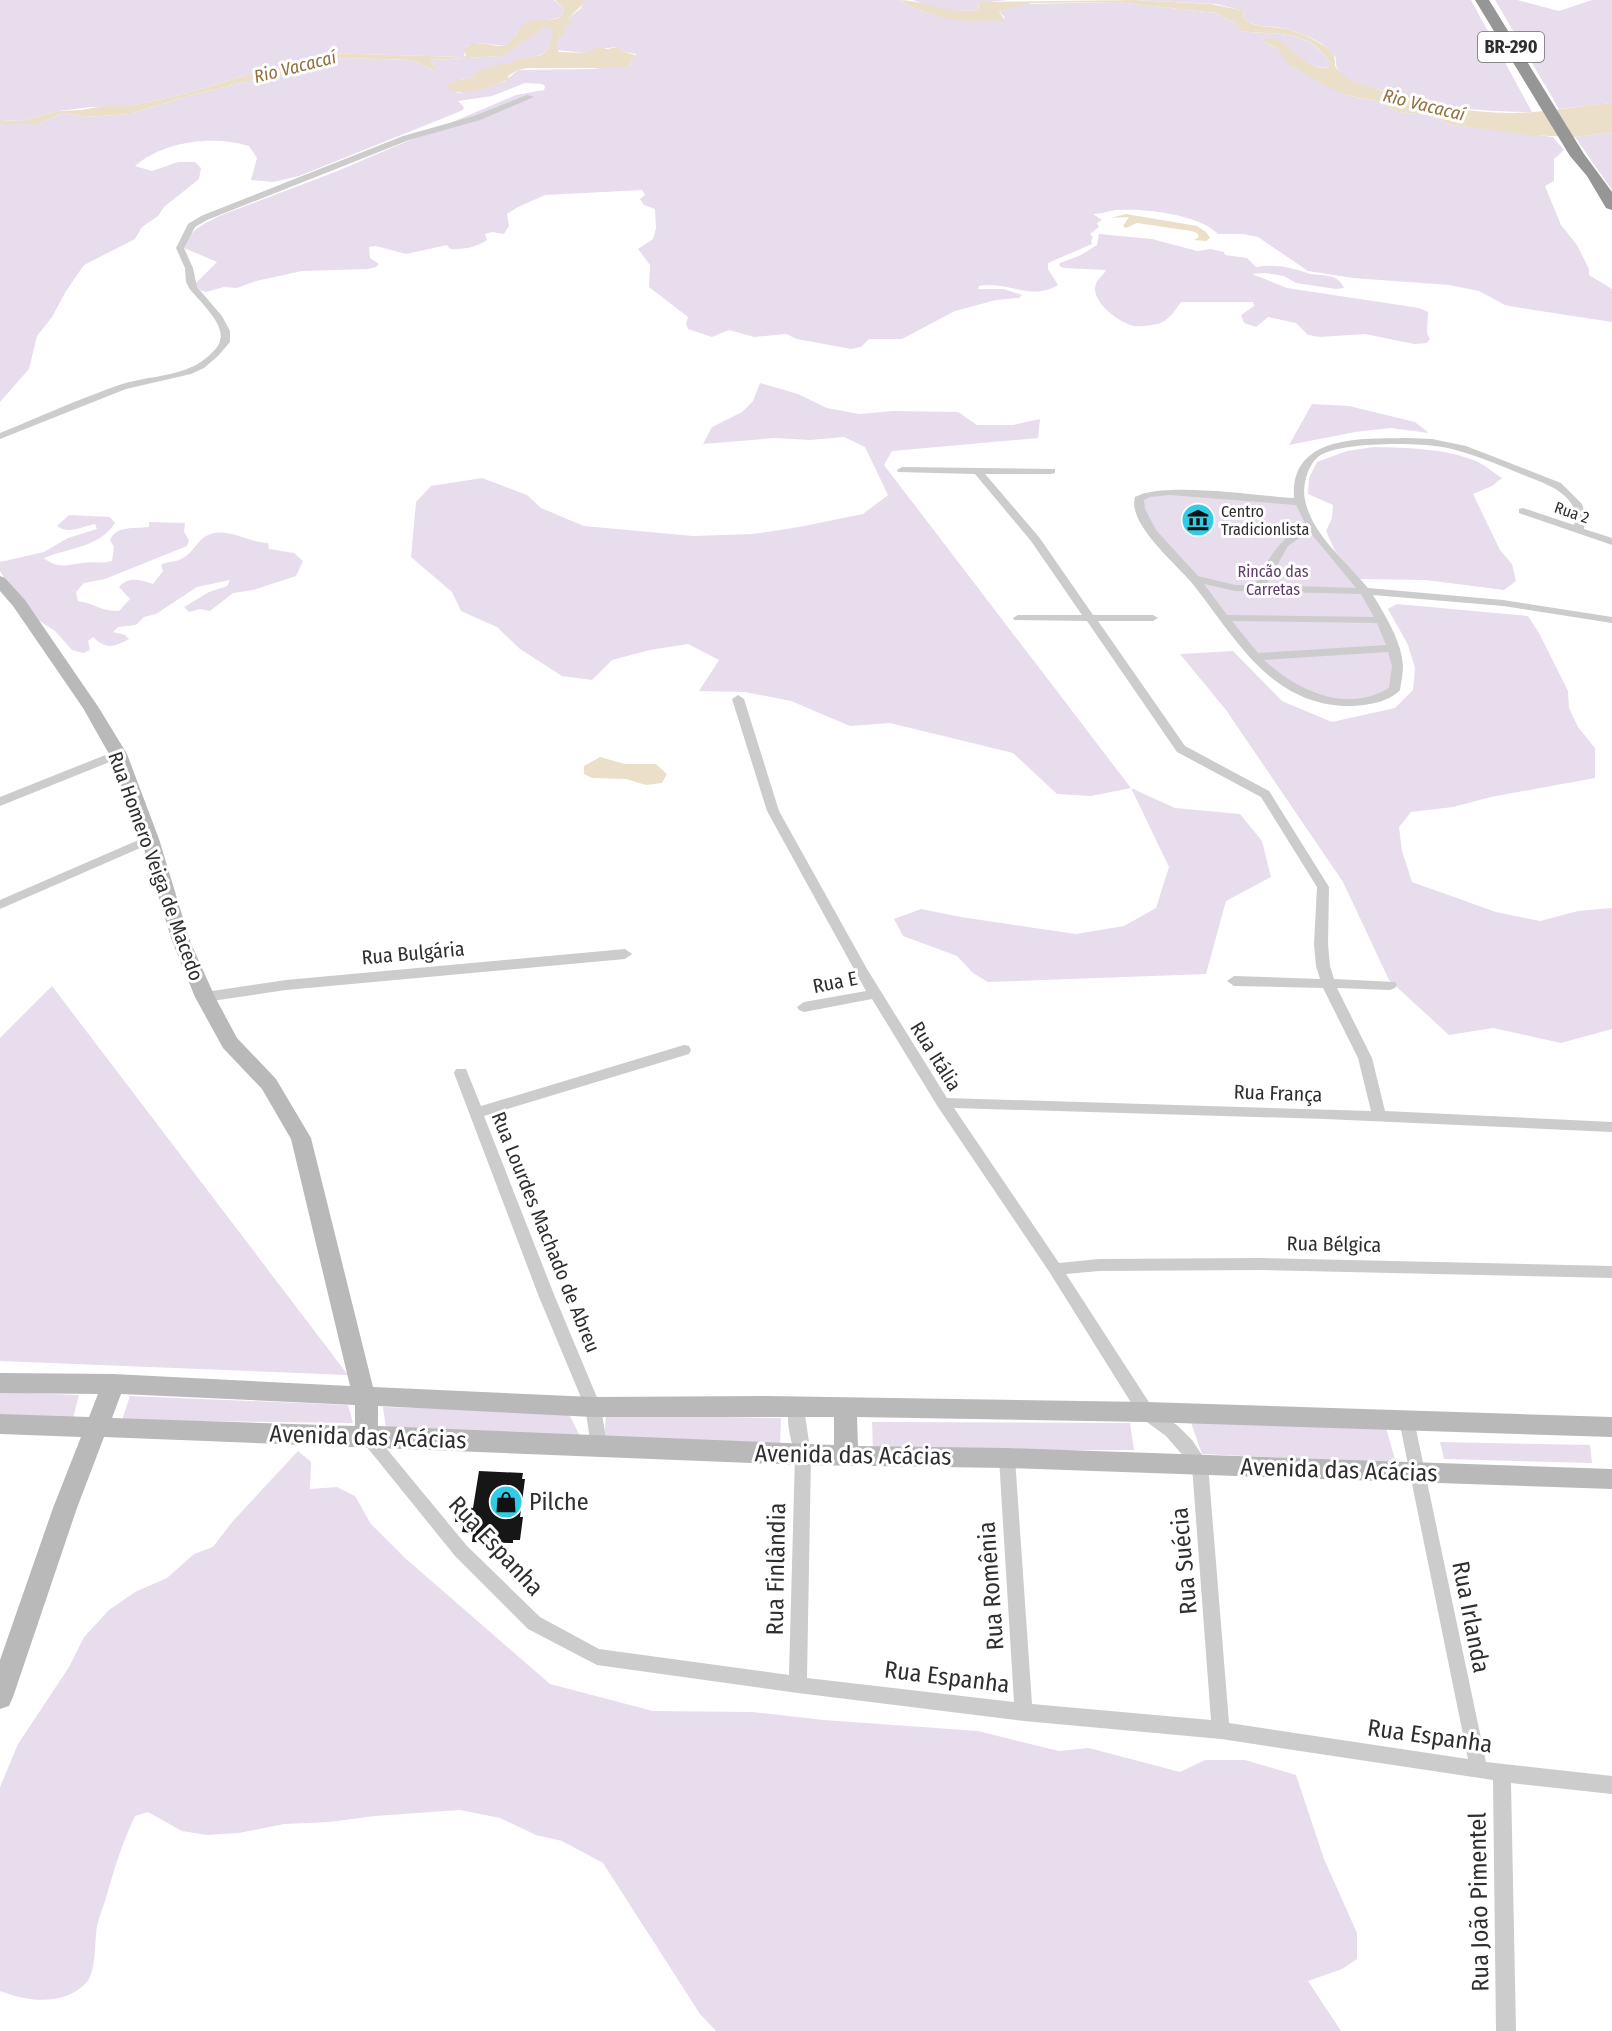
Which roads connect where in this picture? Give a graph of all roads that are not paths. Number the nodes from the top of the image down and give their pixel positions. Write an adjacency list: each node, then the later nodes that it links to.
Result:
1 (1482, 0): 3 (highway, BR-290)
2 (530, 98): 4 (street)
3 (1612, 205)
4 (0, 436)
5 (902, 470): 6 (street)
6 (977, 470): 7 (street); 19 (street)
7 (1051, 471)
8 (1300, 502): 10 (street); 11 (street); 13 (street)
9 (1523, 511): 11 (street, Rua 2)
10 (1311, 525): 16 (street); 17 (street)
11 (1578, 530): 12 (street, Rua 2)
12 (1612, 542)
13 (1195, 579): 15 (street); 18 (street)
14 (0, 581): 28 (street, Rua Homero Veiga de Macedo)
15 (1235, 588): 16 (street); 18 (street)
16 (1259, 589): 17 (street)
17 (1364, 591): 23 (street); 24 (street)
18 (1213, 605): 22 (street)
19 (1087, 616): 20 (street); 21 (street); 34 (street)
20 (1018, 618)
21 (1153, 618)
22 (1222, 618): 23 (street); 26 (street)
23 (1381, 620): 25 (street)
24 (1612, 620)
25 (1391, 648): 26 (street); 26 (street)
26 (1254, 657)
27 (738, 699): 36 (street, Rua Itália)
28 (118, 754): 29 (street); 30 (street, Rua Homero Veiga de Macedo)
29 (0, 802)
30 (150, 839): 31 (street); 37 (street, Rua Homero Veiga de Macedo)
31 (0, 905)
32 (626, 954): 37 (street, Rua Bulgária)
33 (1234, 981): 34 (street)
34 (1329, 984): 35 (street); 43 (street)
35 (1390, 985)
36 (874, 994): 38 (street, Rua E); 41 (street, Rua Itália)
37 (205, 997): 48 (street, Rua Homero Veiga de Macedo)
38 (804, 1008)
39 (684, 1050): 42 (street)
40 (461, 1073): 42 (street, Rua Lourdes Machado de Abreu)
41 (943, 1103): 43 (street, Rua França); 45 (street, Rua Itália)
42 (476, 1113): 50 (street, Rua Lourdes Machado de Abreu)
43 (1380, 1118): 44 (street, Rua França)
44 (1612, 1127)
45 (1055, 1269): 46 (street, Rua Bélgica); 53 (street, Rua Itália)
46 (1612, 1272)
47 (0, 1383): 49 (street, Avenida das Acácias)
48 (366, 1404): 49 (street, Avenida das Acácias); 50 (street, Avenida das Acácias); 57 (street, Rua Homero Veiga de Macedo)
49 (104, 1405): 55 (street, Avenida das Acácias); 57 (street, Avenida das Acácias); 66 (street)
50 (593, 1407): 51 (street, Avenida das Acácias); 58 (street, Rua Lourdes Machado de Abreu)
51 (797, 1407): 52 (street, Avenida das Acácias); 59 (street, Rua Finlândia)
52 (845, 1407): 53 (street, Avenida das Acácias); 60 (street)
53 (1146, 1412): 54 (street, Avenida das Acácias); 62 (street)
54 (1407, 1420): 56 (street, Avenida das Acácias); 63 (street, Rua Irlanda)
55 (0, 1424)
56 (1612, 1428)
57 (366, 1436): 58 (street, Avenida das Acácias); 65 (street, Rua Espanha)
58 (598, 1446): 59 (street, Avenida das Acácias)
59 (803, 1455): 60 (street, Avenida das Acácias); 65 (street, Rua Finlândia)
60 (846, 1455): 61 (street, Avenida das Acácias)
61 (1006, 1458): 62 (street, Avenida das Acácias); 67 (street, Rua Romênia)
62 (1200, 1464): 63 (street, Avenida das Acácias); 68 (street, Rua Suécia)
63 (1418, 1473): 64 (street, Avenida das Acácias); 69 (street, Rua Irlanda)
64 (1612, 1479)
65 (798, 1685): 67 (street, Rua Espanha)
66 (0, 1696)
67 (1024, 1712): 68 (street, Rua Espanha)
68 (1221, 1730): 69 (street, Rua Espanha)
69 (1479, 1770): 70 (street, Rua Espanha)
70 (1502, 1772): 71 (street, Rua Espanha); 72 (street, Rua João Pimentel)
71 (1612, 1785)
72 (1506, 2031)

